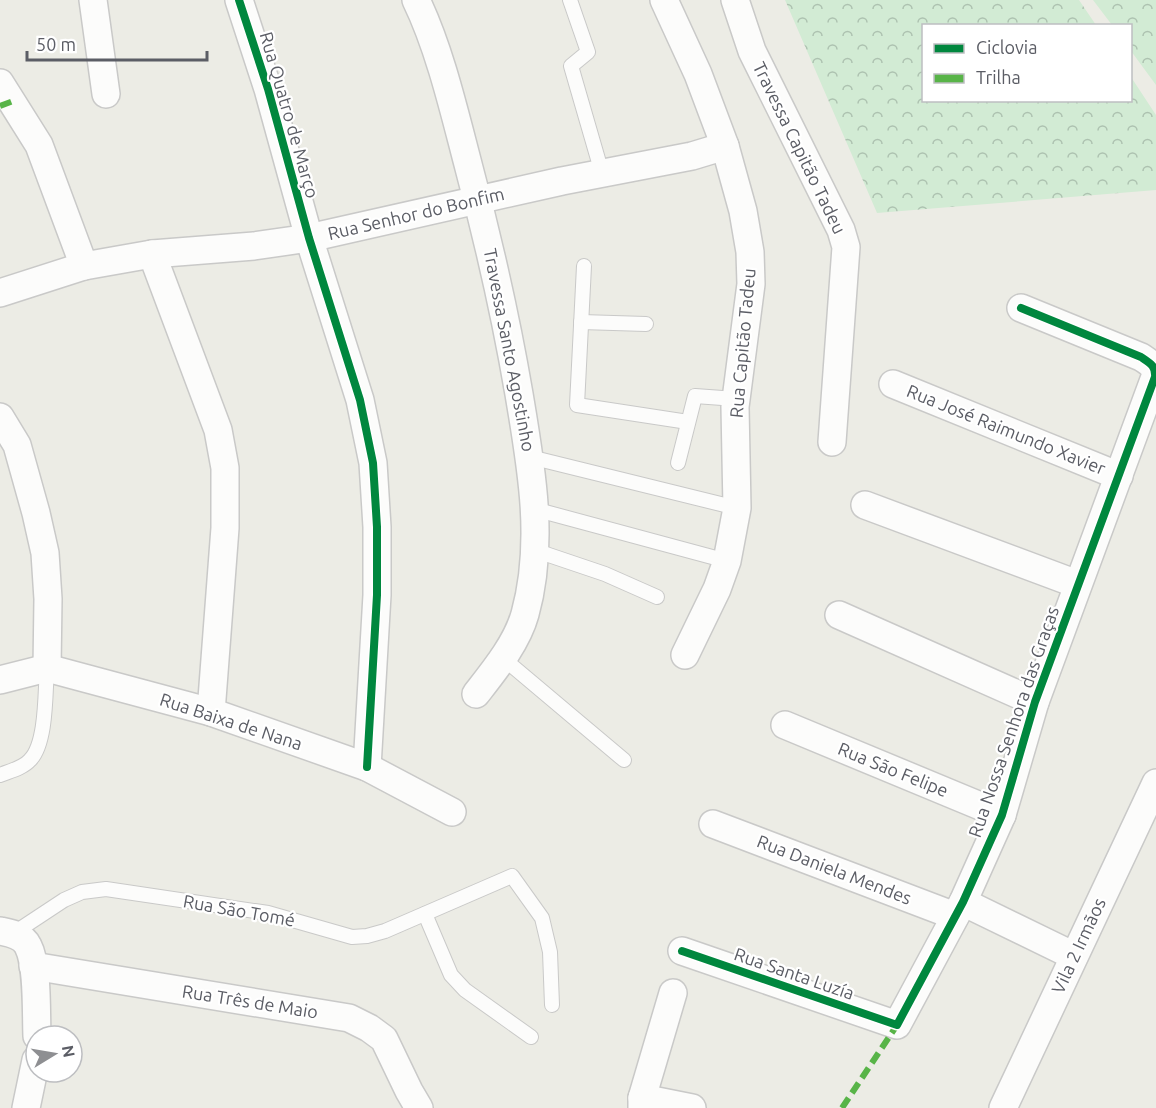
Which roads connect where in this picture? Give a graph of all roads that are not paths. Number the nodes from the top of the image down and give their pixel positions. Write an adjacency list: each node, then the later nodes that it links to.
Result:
1 (93, 0): 8 (street)
2 (239, 0): 12 (street, Rua Quatro de Março)
3 (416, 0): 11 (street, Travessa Santo Agostinho)
4 (570, 0): 10 (lane)
5 (664, 0): 9 (street, Rua Capitão Tadeu)
6 (735, 0): 24 (street, Travessa Capitão Tadeu)
7 (0, 83): 14 (street)
8 (106, 94)
9 (725, 146): 10 (street, Rua Senhor do Bonfim); 21 (street, Rua Capitão Tadeu)
10 (602, 173): 11 (street, Rua Senhor do Bonfim)
11 (477, 200): 12 (street, Rua Senhor do Bonfim); 26 (street, Travessa Santo Agostinho)
12 (309, 238): 13 (street, Rua Senhor do Bonfim); 46 (street, Rua Quatro de Março)
13 (152, 254): 14 (street, Rua Senhor do Bonfim); 43 (street)
14 (84, 266): 16 (street, Rua Senhor do Bonfim)
15 (584, 266): 18 (lane)
16 (0, 293)
17 (1022, 308): 28 (street, Rua Nossa Senhora das Graças)
18 (581, 322): 19 (lane); 23 (lane)
19 (646, 324)
20 (893, 384): 28 (street, Rua José Raimundo Xavier)
21 (736, 399): 23 (lane); 30 (street, Rua Capitão Tadeu)
22 (0, 417): 25 (street)
23 (688, 422): 27 (lane)
24 (832, 442)
25 (8, 448): 39 (street)
26 (530, 458): 30 (lane); 31 (street, Travessa Santo Agostinho)
27 (678, 463)
28 (1119, 476): 34 (street, Rua Nossa Senhora das Graças)
29 (865, 505): 34 (street)
30 (737, 508): 33 (street, Rua Capitão Tadeu)
31 (534, 509): 32 (street, Travessa Santo Agostinho); 33 (lane)
32 (534, 550): 35 (lane); 38 (street, Travessa Santo Agostinho)
33 (727, 561): 37 (street, Rua Capitão Tadeu)
34 (1077, 584): 42 (street, Rua Nossa Senhora das Graças)
35 (657, 597)
36 (839, 615): 42 (street)
37 (685, 655)
38 (504, 658): 41 (street, Travessa Santo Agostinho); 45 (lane)
39 (46, 668): 40 (street, Rua Baixa de Nana); 43 (street, Rua Baixa de Nana); 47 (lane)
40 (0, 680)
41 (476, 694)
42 (1035, 702): 50 (street, Rua Nossa Senhora das Graças)
43 (211, 712): 46 (street, Rua Baixa de Nana)
44 (784, 725): 50 (street, Rua São Felipe)
45 (624, 760)
46 (367, 767): 49 (street, Rua Baixa de Nana)
47 (0, 775)
48 (1156, 783): 56 (street, Vila 2 Irmãos)
49 (452, 812)
50 (1002, 815): 52 (street, Rua Nossa Senhora das Graças)
51 (713, 824): 52 (street, Rua Daniela Mendes)
52 (959, 909): 56 (street); 61 (street, Rua Nossa Senhora das Graças)
53 (425, 914): 54 (lane, Rua São Tomé); 59 (lane, Rua São Tomé); 62 (lane)
54 (7, 932): 57 (street)
55 (682, 951): 61 (street, Rua Santa Luzía)
56 (1074, 956): 68 (street, Vila 2 Irmãos)
57 (33, 966): 60 (street); 66 (street, Rua Três de Maio)
58 (673, 993): 64 (street)
59 (552, 1005)
60 (36, 1024)
61 (897, 1025)
62 (531, 1037)
63 (31, 1084): 65 (street)
64 (642, 1103): 67 (street)
65 (26, 1108)
66 (419, 1108)
67 (692, 1108)
68 (1003, 1108)

